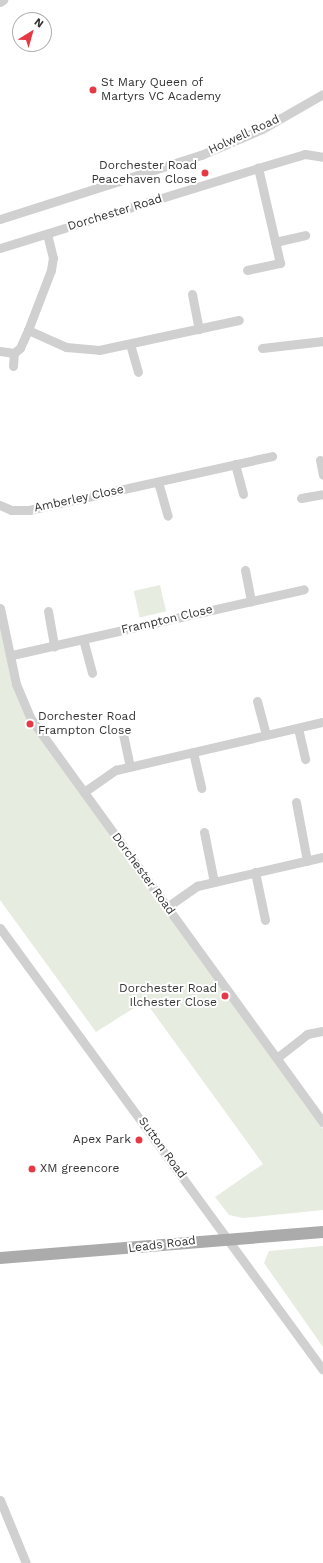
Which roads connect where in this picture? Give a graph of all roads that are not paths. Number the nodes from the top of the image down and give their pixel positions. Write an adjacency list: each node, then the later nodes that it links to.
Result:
1 (3, 0): 2 (street)
2 (0, 2)
3 (323, 94): 6 (street, Holwell Road)
4 (323, 157): 5 (street, Dorchester Road)
5 (258, 168): 7 (street, Dorchester Road); 9 (street)
6 (0, 219)
7 (48, 234): 10 (street, Dorchester Road); 15 (street)
8 (306, 235): 9 (street)
9 (275, 242): 11 (street)
10 (0, 248)
11 (247, 270)
12 (192, 294): 14 (street)
13 (239, 320): 14 (street)
14 (200, 329): 17 (street)
15 (28, 330): 17 (street); 20 (street)
16 (323, 341): 18 (street)
17 (130, 344): 22 (street)
18 (262, 348)
19 (0, 352): 20 (street)
20 (14, 353): 21 (street)
21 (13, 366)
22 (138, 372)
23 (272, 456): 25 (street, Amberley Close)
24 (320, 460): 26 (street)
25 (235, 464): 27 (street, Amberley Close); 28 (street)
26 (323, 475)
27 (158, 482): 31 (street, Amberley Close); 32 (street)
28 (243, 494)
29 (323, 494): 30 (street)
30 (301, 498)
31 (0, 505)
32 (168, 516)
33 (245, 570): 35 (street)
34 (304, 589): 35 (street, Frampton Close)
35 (251, 601): 38 (street, Frampton Close)
36 (0, 608): 40 (street, Dorchester Road)
37 (48, 611): 39 (street)
38 (83, 639): 39 (street, Frampton Close); 41 (street)
39 (54, 646): 40 (street, Frampton Close)
40 (12, 655): 51 (street, Dorchester Road)
41 (92, 673)
42 (257, 701): 46 (street)
43 (323, 722): 44 (street)
44 (298, 728): 46 (street); 48 (street)
45 (123, 734): 49 (street)
46 (266, 735): 47 (street)
47 (193, 752): 49 (street); 50 (street)
48 (305, 759)
49 (130, 766): 51 (street)
50 (201, 788)
51 (84, 792): 58 (street, Dorchester Road)
52 (296, 802): 55 (street)
53 (204, 832): 57 (street)
54 (323, 857): 55 (street)
55 (307, 861): 56 (street)
56 (255, 872): 57 (street); 59 (street)
57 (214, 882): 58 (street)
58 (167, 907): 62 (street, Dorchester Road)
59 (265, 920)
60 (0, 928): 65 (street, Sutton Road)
61 (323, 1030): 62 (street)
62 (278, 1057): 63 (street, Dorchester Road)
63 (323, 1122)
64 (323, 1232): 65 (main road, Leads Road)
65 (227, 1238): 66 (main road, Leads Road); 67 (street, Sutton Road)
66 (0, 1258)
67 (323, 1370)
68 (0, 1500): 69 (street)
69 (26, 1563)

